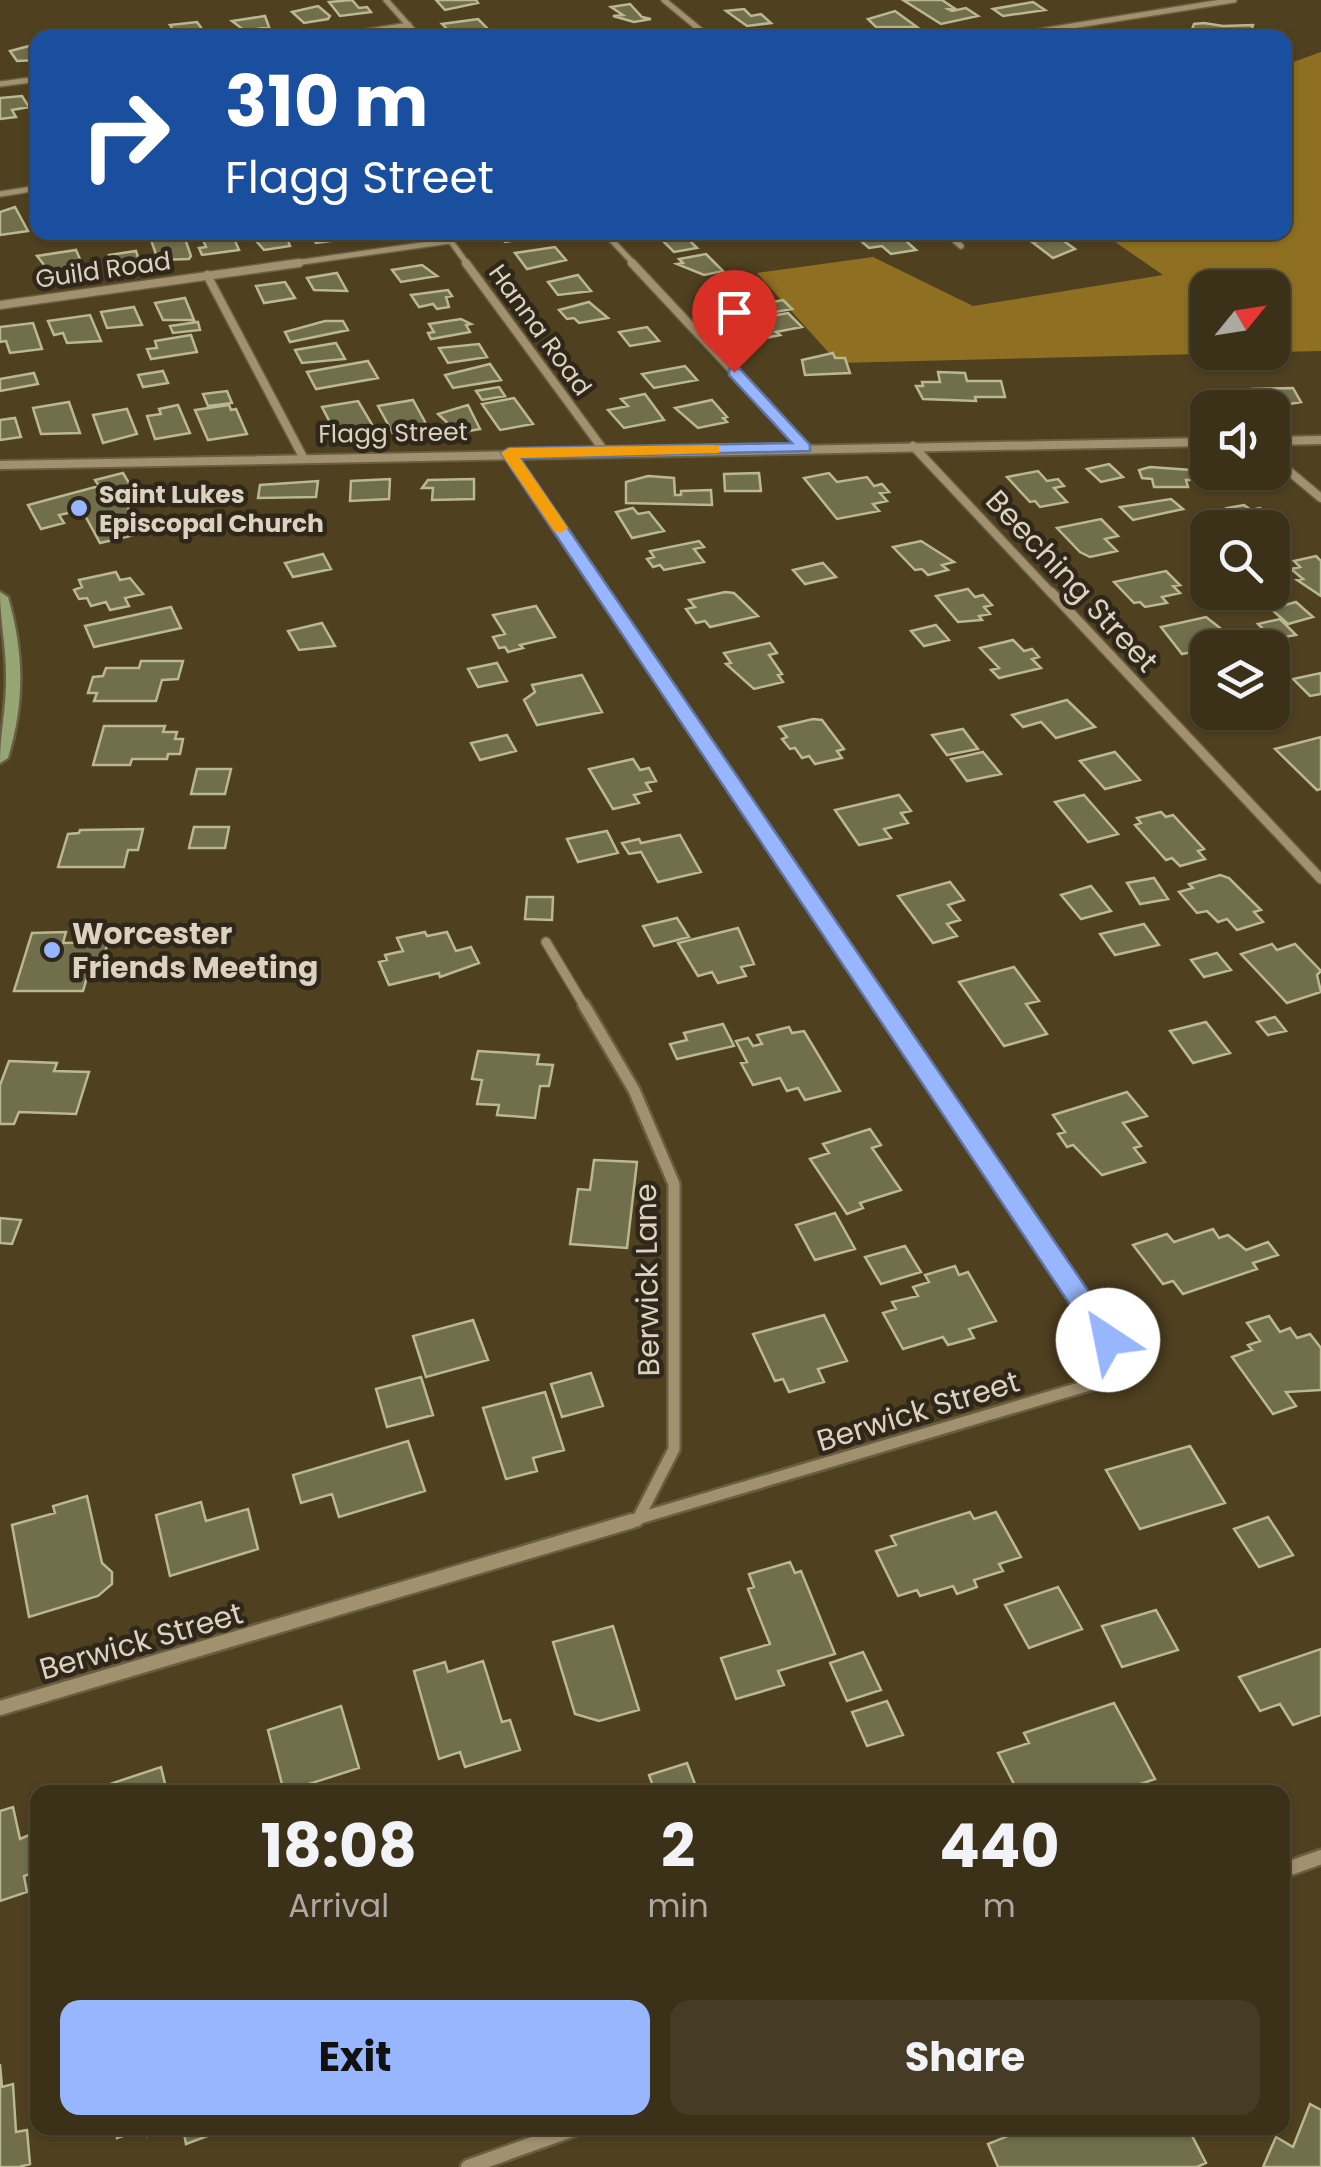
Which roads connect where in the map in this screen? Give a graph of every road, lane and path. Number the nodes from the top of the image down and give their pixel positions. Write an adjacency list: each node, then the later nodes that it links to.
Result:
1 (386, 0): 4 (street)
2 (664, 0): 7 (street)
3 (1234, 0): 8 (street)
4 (409, 25): 5 (street); 6 (street)
5 (376, 30)
6 (413, 30)
7 (700, 30)
8 (1047, 30)
9 (30, 79): 10 (street)
10 (0, 84)
11 (30, 189): 12 (street)
12 (0, 194)
13 (611, 240): 23 (street)
14 (954, 240): 16 (street)
15 (450, 241): 17 (street, Guild Road); 24 (street, Hanna Road)
16 (961, 246)
17 (206, 275): 18 (street, Guild Road); 26 (street)
18 (0, 304)
19 (1321, 440): 20 (street)
20 (1290, 441)
21 (1190, 442): 22 (street, Flagg Street)
22 (913, 446): 23 (street, Flagg Street); 33 (street, Beeching Street)
23 (805, 448): 24 (street, Flagg Street)
24 (604, 452): 25 (street, Flagg Street)
25 (509, 453): 26 (street, Flagg Street); 35 (street, Berwick Street)
26 (304, 457): 27 (street, Flagg Street)
27 (0, 465)
28 (1290, 472): 29 (street)
29 (1321, 498)
30 (0, 596): 31 (main road)
31 (5, 631): 32 (main road)
32 (0, 758)
33 (1321, 879)
34 (546, 942): 35 (street, Berwick Lane)
35 (637, 1521): 36 (street, Berwick Street)
36 (0, 1708)
37 (1321, 1857): 38 (street)
38 (1290, 1868)
39 (557, 2135): 40 (street)
40 (468, 2167)

